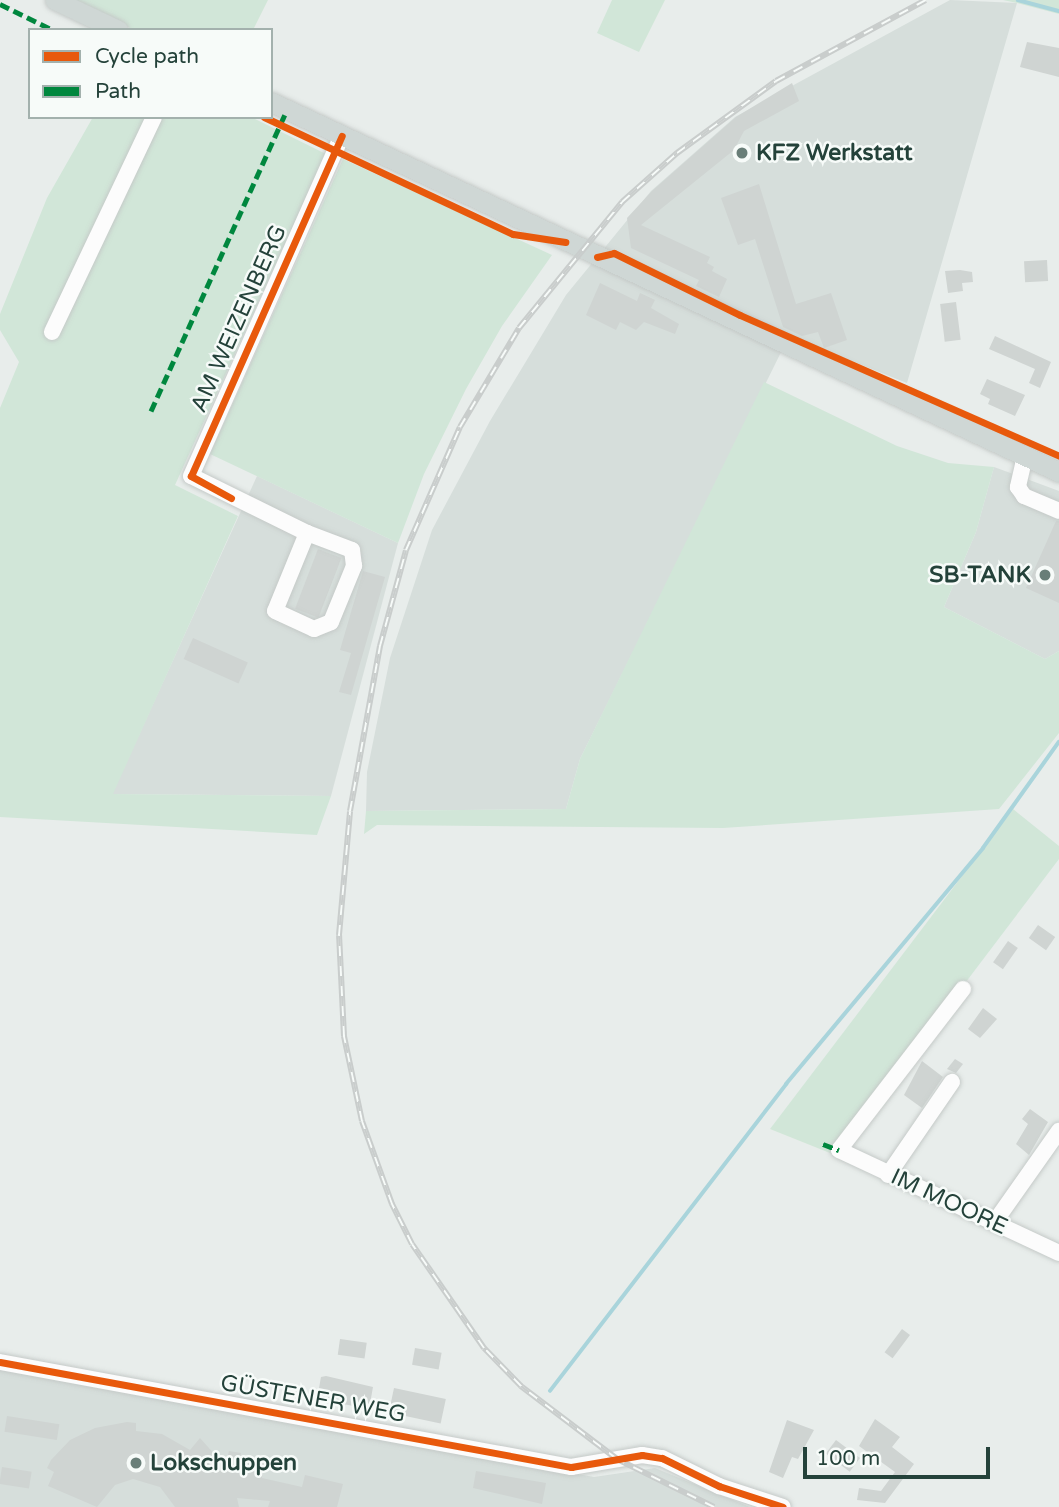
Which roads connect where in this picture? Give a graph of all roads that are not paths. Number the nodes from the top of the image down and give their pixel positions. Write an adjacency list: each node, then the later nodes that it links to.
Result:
1 (55, 0): 2 (main road)
2 (114, 28)
3 (273, 103): 5 (main road)
4 (153, 119): 6 (street)
5 (342, 136): 7 (main road); 10 (street, AM WEIZENBERG)
6 (52, 332)
7 (1025, 456): 8 (main road); 9 (street)
8 (1059, 472)
9 (1059, 511)
10 (307, 533): 10 (street)
11 (963, 989): 14 (street, IM MOORE)
12 (952, 1082): 14 (street)
13 (1059, 1131): 15 (street)
14 (888, 1175): 15 (street, IM MOORE)
15 (994, 1223): 16 (street, IM MOORE)
16 (1059, 1253)
17 (0, 1363): 18 (street, GÜSTENER WEG)
18 (783, 1507)

